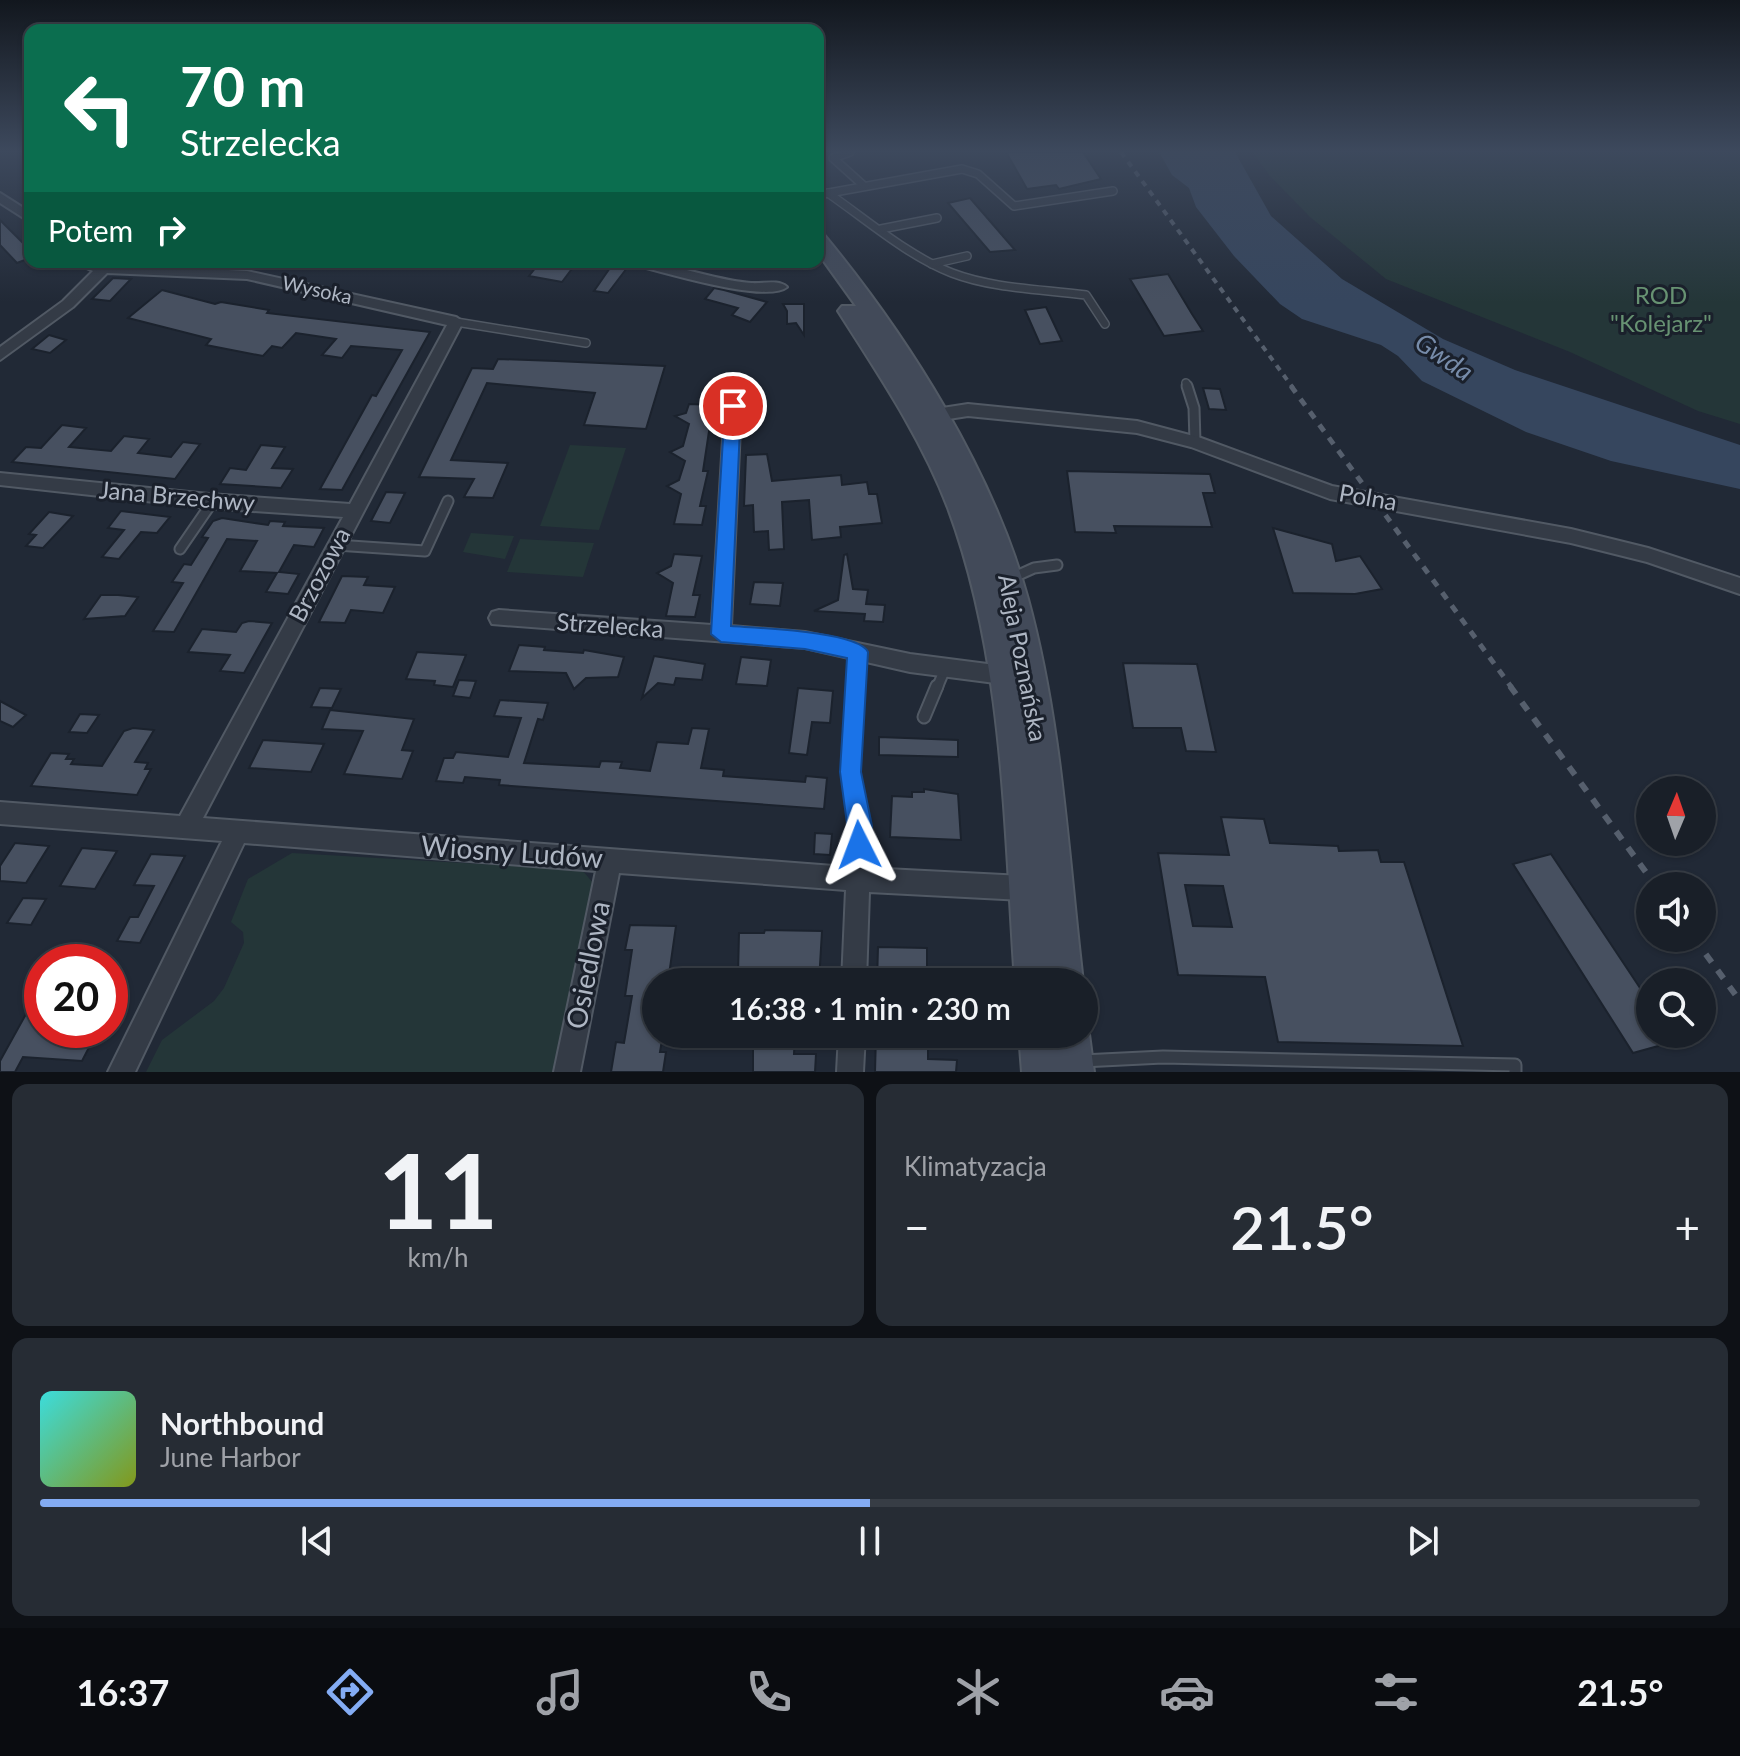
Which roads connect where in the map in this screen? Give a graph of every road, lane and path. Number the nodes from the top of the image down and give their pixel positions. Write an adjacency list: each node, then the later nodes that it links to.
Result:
1 (7, 202): 5 (street)
2 (841, 202): 7 (lane)
3 (1005, 202): 4 (lane)
4 (1040, 202)
5 (24, 214)
6 (937, 218): 7 (lane)
7 (881, 229): 10 (lane)
8 (824, 248): 22 (main road, Aleja Poznańska)
9 (967, 256): 10 (lane)
10 (932, 264): 17 (lane)
11 (100, 268): 14 (street, Wysoka)
12 (665, 268): 15 (street)
13 (819, 268): 22 (main road, Aleja Poznańska)
14 (103, 269): 16 (street, Wysoka); 19 (street)
15 (780, 287)
16 (456, 322): 18 (lane); 27 (street, Brzozowa)
17 (1105, 324)
18 (586, 343)
19 (0, 355)
20 (1186, 383): 23 (lane)
21 (733, 406): 34 (street)
22 (930, 423): 23 (street, Polna); 31 (main road, Aleja Poznańska); 37 (main road, Aleja Poznańska)
23 (1195, 442): 32 (street, Polna)
24 (0, 479): 25 (street, Jana Brzechwy)
25 (213, 501): 27 (street, Jana Brzechwy); 29 (lane)
26 (448, 501): 28 (lane)
27 (354, 511): 28 (street, Brzozowa)
28 (336, 545): 40 (street, Brzozowa)
29 (180, 549)
30 (1057, 565): 31 (lane)
31 (1009, 580): 47 (main road, Aleja Poznańska)
32 (1740, 586)
33 (499, 618): 34 (street, Strzelecka)
34 (721, 634): 35 (street, Strzelecka)
35 (858, 652): 36 (street, Strzelecka); 43 (lane)
36 (945, 669): 37 (street, Strzelecka); 38 (lane)
37 (1003, 675): 44 (main road, Aleja Poznańska)
38 (924, 717)
39 (0, 813): 40 (street, Wiosny Ludów)
40 (186, 828): 41 (street, Wiosny Ludów)
41 (238, 832): 42 (street, Wiosny Ludów); 50 (street)
42 (610, 859): 43 (street, Wiosny Ludów); 51 (street, Osiedlowa)
43 (853, 879): 44 (street, Wiosny Ludów); 45 (street)
44 (1024, 888): 46 (main road, Aleja Poznańska)
45 (854, 968)
46 (1032, 968)
47 (1063, 968)
48 (851, 1048): 52 (street)
49 (1065, 1060): 53 (lane)
50 (121, 1072)
51 (567, 1072)
52 (850, 1072)
53 (1515, 1072)

